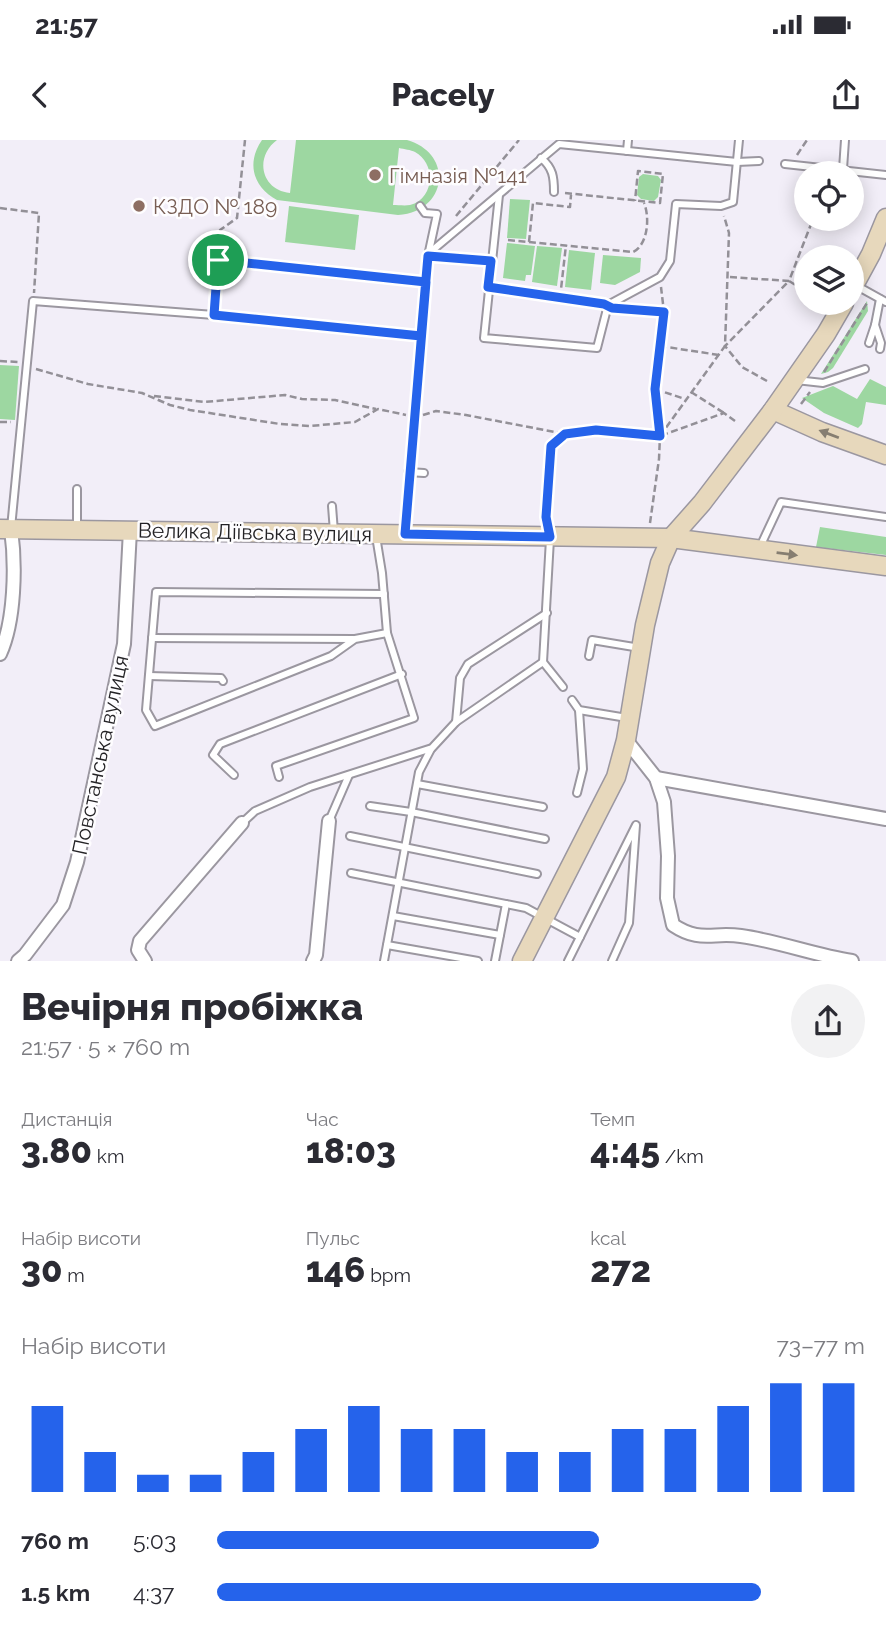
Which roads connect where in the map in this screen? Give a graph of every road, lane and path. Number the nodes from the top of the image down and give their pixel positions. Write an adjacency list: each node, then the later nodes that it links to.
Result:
1 (245, 140): 32 (path)
2 (519, 140): 27 (path)
3 (628, 140): 8 (lane)
4 (738, 140): 12 (lane)
5 (807, 140): 13 (path)
6 (845, 140): 11 (lane)
7 (559, 142): 8 (lane); 9 (lane)
8 (627, 151): 12 (lane)
9 (541, 158): 17 (lane); 19 (lane)
10 (759, 161): 12 (lane)
11 (844, 161)
12 (737, 162): 23 (lane)
13 (788, 164): 14 (lane)
14 (794, 165)
15 (864, 172): 16 (lane)
16 (886, 175)
17 (554, 192): 18 (path)
18 (571, 194): 20 (path); 29 (path)
19 (499, 195): 31 (lane); 33 (lane)
20 (635, 201): 21 (path); 21 (path)
21 (643, 201): 30 (path)
22 (420, 206): 27 (lane)
23 (721, 206): 35 (lane); 36 (path)
24 (0, 208): 44 (path)
25 (886, 218): 34 (street)
26 (808, 231): 37 (path)
27 (434, 232): 31 (lane)
28 (508, 240): 29 (path)
29 (528, 242): 30 (path)
30 (566, 245): 43 (path)
31 (428, 255): 33 (path); 38 (lane)
32 (218, 260): 38 (path); 48 (path)
33 (491, 261): 40 (lane)
34 (864, 268)
35 (660, 276): 46 (lane); 47 (path)
36 (729, 277): 37 (path); 54 (path)
37 (789, 281): 39 (path); 54 (path)
38 (426, 282): 51 (lane)
39 (794, 284)
40 (488, 287): 43 (path); 46 (lane)
41 (864, 291): 42 (lane)
42 (872, 295): 45 (lane); 64 (path)
43 (560, 298): 46 (path)
44 (33, 300): 48 (lane); 58 (lane)
45 (883, 301): 50 (lane)
46 (608, 305): 47 (path)
47 (664, 312): 53 (path)
48 (214, 315): 51 (lane)
49 (836, 315): 62 (street)
50 (875, 325): 52 (lane); 55 (lane)
51 (421, 336): 73 (lane)
52 (869, 342)
53 (660, 346): 56 (path); 65 (path)
54 (725, 346): 56 (path); 63 (path)
55 (880, 349)
56 (719, 355): 66 (path)
57 (0, 360): 58 (path)
58 (27, 363): 67 (path); 83 (lane)
59 (855, 363): 61 (lane)
60 (865, 369): 61 (lane)
61 (852, 373): 64 (lane)
62 (794, 380): 64 (lane); 71 (street)
63 (767, 381)
64 (817, 384): 69 (path)
65 (655, 389): 68 (path); 76 (path)
66 (691, 392): 68 (path); 72 (path)
67 (151, 396): 70 (path); 70 (path)
68 (686, 400): 76 (path)
69 (801, 404)
70 (378, 409): 73 (path)
71 (772, 410): 77 (street, one-way to 71); 91 (street)
72 (724, 413): 74 (path); 76 (path)
73 (413, 417): 75 (path); 78 (lane)
74 (734, 421)
75 (565, 434): 76 (path); 90 (path)
76 (660, 436): 86 (path)
77 (886, 455)
78 (408, 472): 79 (lane); 89 (lane)
79 (424, 473)
80 (77, 489): 84 (lane)
81 (332, 506): 87 (lane)
82 (886, 517): 92 (lane)
83 (5, 529): 84 (street, Велика Діївська вулиця); 100 (street)
84 (77, 530): 85 (street, Велика Діївська вулиця)
85 (130, 530): 87 (street, Велика Діївська вулиця); 138 (street, Повстанська вулиця)
86 (645, 531)
87 (334, 534): 88 (street, Велика Діївська вулиця)
88 (376, 534): 89 (street, Велика Діївська вулиця); 94 (lane)
89 (405, 534): 90 (street, Велика Діївська вулиця)
90 (550, 537): 91 (street, Велика Діївська вулиця); 95 (lane)
91 (671, 538): 92 (street, Велика Діївська вулиця); 99 (street)
92 (758, 550): 93 (street, Велика Діївська вулиця, one-way to 93)
93 (886, 566)
94 (384, 594): 96 (lane); 97 (lane)
95 (547, 612): 102 (lane); 110 (lane)
96 (387, 633): 98 (lane); 103 (lane)
97 (152, 638): 98 (lane); 104 (lane)
98 (355, 639): 104 (lane)
99 (641, 649): 101 (lane); 109 (street)
100 (0, 654)
101 (589, 656)
102 (543, 662): 106 (lane); 110 (lane)
103 (402, 674): 114 (lane); 115 (lane)
104 (149, 676): 105 (lane)
105 (223, 681)
106 (563, 687)
107 (572, 700): 108 (lane)
108 (579, 710): 109 (lane); 118 (lane)
109 (630, 718): 111 (street)
110 (456, 722): 112 (lane)
111 (626, 740): 116 (street); 133 (street)
112 (432, 748): 113 (lane); 117 (lane)
113 (350, 774): 123 (lane); 124 (lane)
114 (234, 775)
115 (279, 777)
116 (656, 778): 122 (street); 137 (street)
117 (417, 784): 120 (lane); 121 (lane)
118 (577, 793)
119 (370, 806): 121 (lane)
120 (543, 807)
121 (411, 812): 126 (lane); 127 (lane)
122 (886, 819)
123 (328, 821): 140 (street)
124 (242, 823): 139 (street)
125 (350, 836): 127 (lane)
126 (545, 839)
127 (405, 847): 129 (lane); 130 (lane)
128 (351, 873): 130 (lane)
129 (537, 874)
130 (398, 882): 131 (lane); 132 (lane)
131 (506, 904): 133 (lane); 134 (lane)
132 (393, 916): 134 (lane); 136 (lane)
133 (544, 918): 135 (lane); 144 (street)
134 (500, 935): 143 (lane)
135 (580, 937): 145 (lane); 146 (lane)
136 (387, 945): 141 (lane); 142 (lane)
137 (820, 959): 147 (street)
138 (18, 961)
139 (145, 961)
140 (313, 961)
141 (384, 961)
142 (478, 961)
143 (495, 961)
144 (522, 961)
145 (568, 961)
146 (612, 961)
147 (852, 961)

